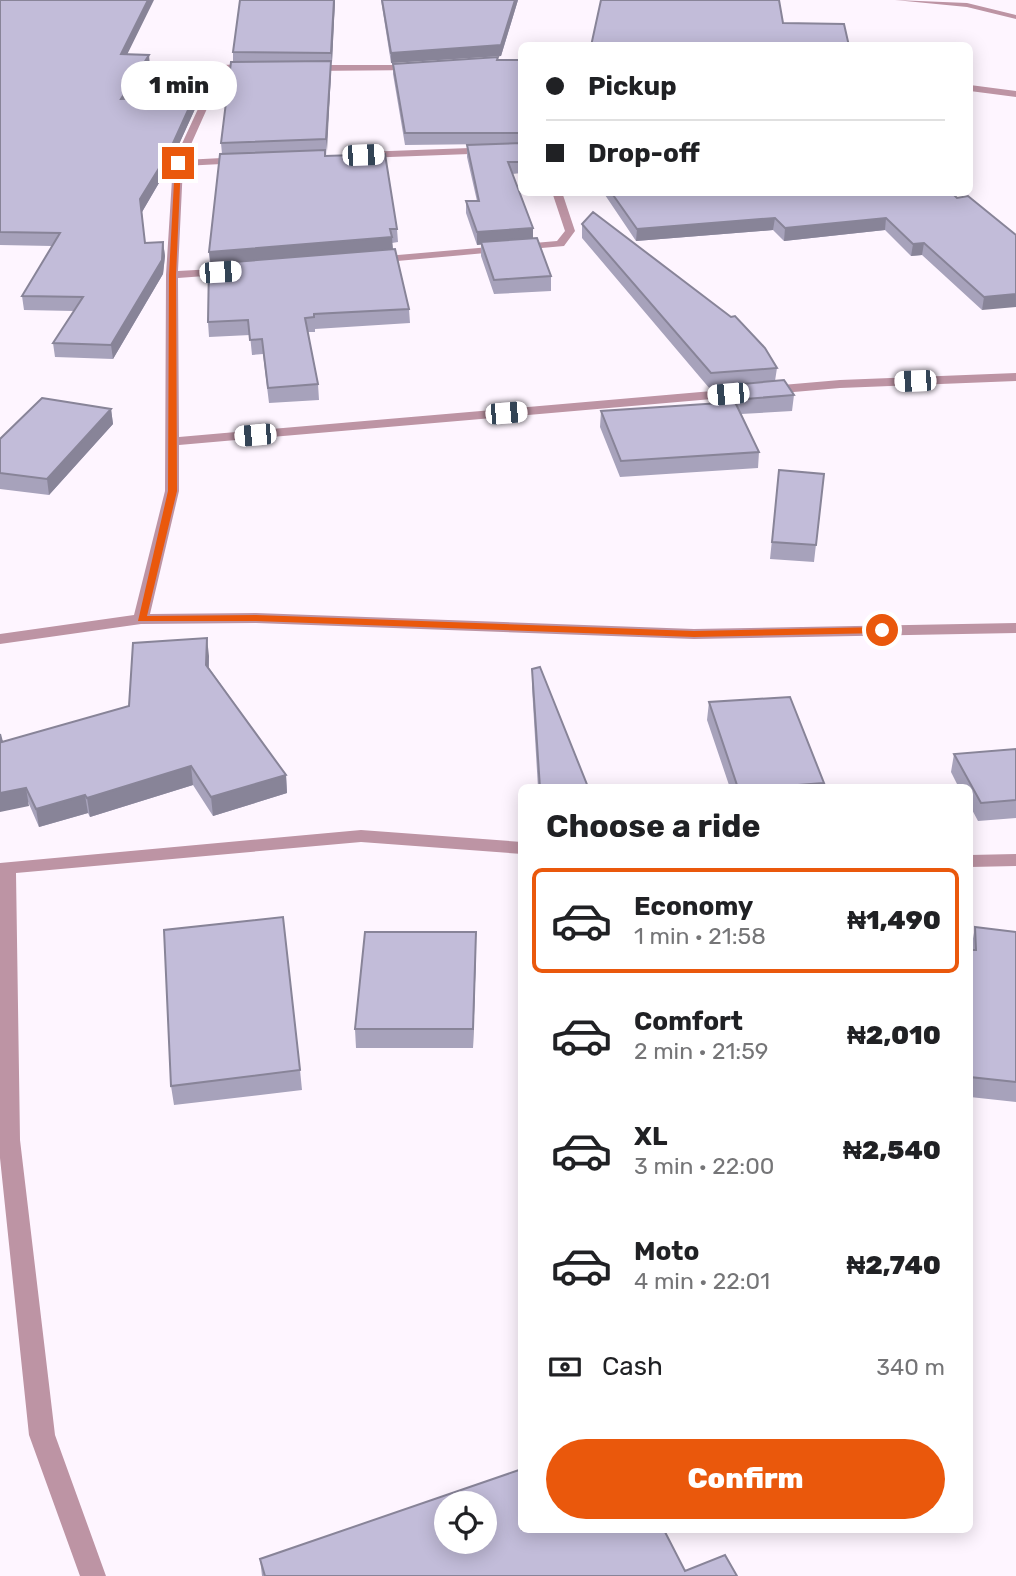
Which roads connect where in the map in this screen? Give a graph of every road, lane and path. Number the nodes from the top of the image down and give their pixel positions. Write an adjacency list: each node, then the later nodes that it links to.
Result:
1 (898, 0): 2 (street)
2 (1016, 17)
3 (272, 67): 11 (street)
4 (430, 67): 5 (street)
5 (299, 68)
6 (973, 88): 7 (street)
7 (1016, 93)
8 (518, 149): 9 (street)
9 (357, 156)
10 (247, 160): 11 (street)
11 (178, 163): 15 (street)
12 (558, 196): 13 (street)
13 (359, 261)
14 (239, 271): 15 (street)
15 (173, 275): 17 (street)
16 (1016, 377): 17 (street)
17 (172, 442): 18 (street)
18 (141, 619): 19 (street); 20 (street)
19 (1016, 628)
20 (0, 639)
21 (518, 848): 24 (street)
22 (1016, 860): 23 (street)
23 (973, 861)
24 (4, 868): 25 (street)
25 (93, 1576)

